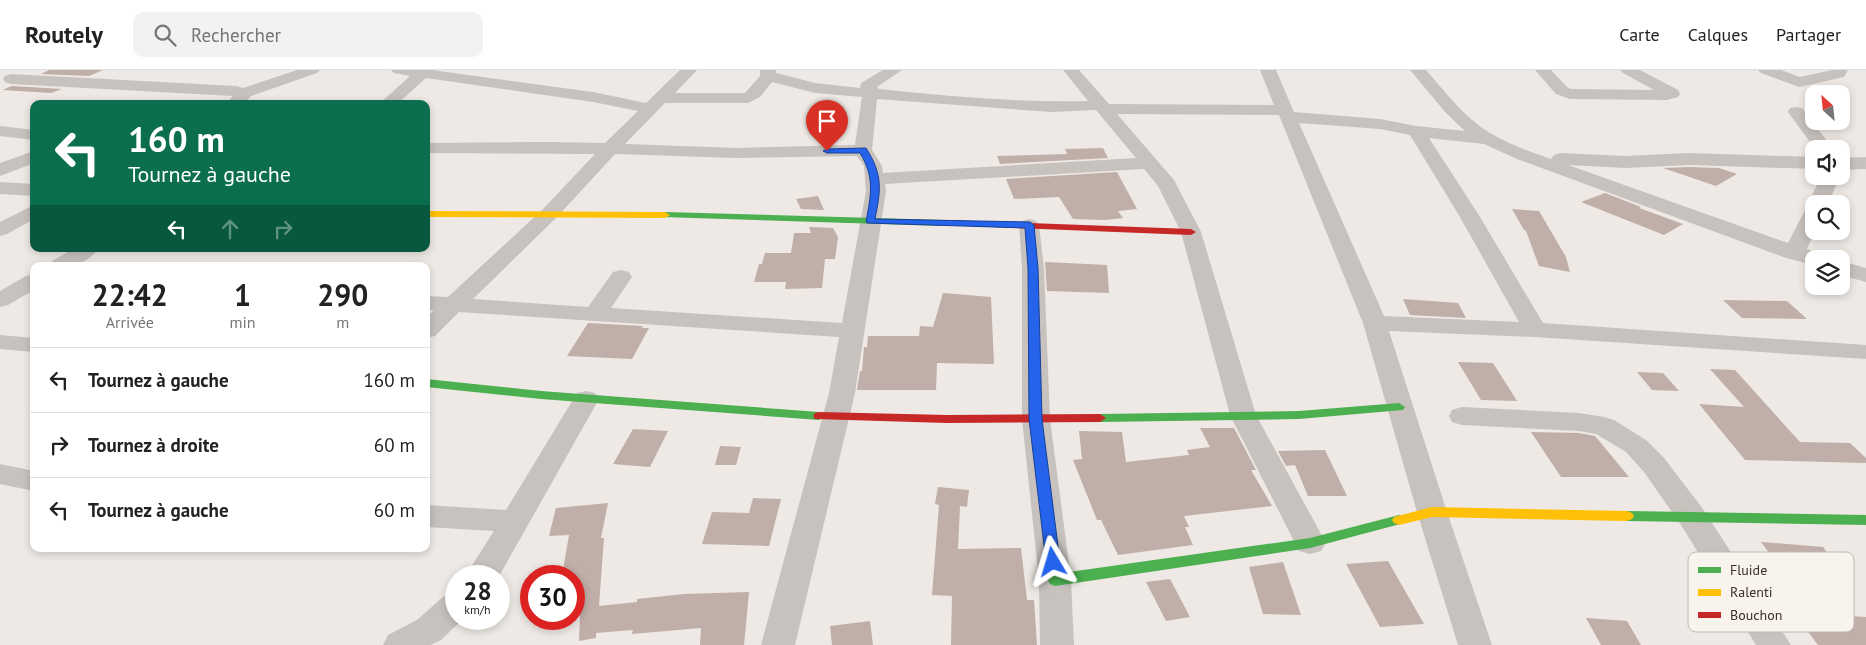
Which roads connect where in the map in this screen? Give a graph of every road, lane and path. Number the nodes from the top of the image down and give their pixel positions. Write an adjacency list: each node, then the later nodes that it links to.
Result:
1 (312, 70): 16 (street)
2 (400, 70): 12 (street)
3 (689, 70): 18 (street)
4 (894, 70): 15 (street)
5 (1071, 70): 19 (street)
6 (1268, 70): 21 (street)
7 (1418, 70): 25 (street)
8 (1543, 70): 9 (street)
9 (1628, 70)
10 (1766, 70): 11 (street)
11 (1840, 70)
12 (423, 73): 17 (street); 18 (street)
13 (768, 73): 15 (street); 18 (street)
14 (4, 80): 16 (street)
15 (873, 93): 19 (street); 29 (street)
16 (238, 99)
17 (392, 100)
18 (656, 103): 28 (street)
19 (1103, 107): 21 (street); 32 (street)
20 (1796, 112): 26 (street)
21 (1285, 113): 23 (street); 59 (street)
22 (0, 131): 24 (street)
23 (1416, 131): 25 (street); 61 (street)
24 (30, 135)
25 (1488, 139): 30 (street)
26 (1817, 140)
27 (430, 148): 28 (street)
28 (609, 149): 29 (street); 41 (street)
29 (863, 150): 37 (street)
30 (1523, 155): 33 (street); 49 (street)
31 (30, 158): 36 (street)
32 (1150, 163): 37 (street); 46 (street)
33 (1805, 163)
34 (1866, 163): 35 (street)
35 (1850, 164)
36 (0, 170)
37 (874, 179): 43 (street)
38 (0, 188): 39 (street)
39 (30, 190)
40 (30, 213): 45 (street)
41 (550, 213): 42 (street); 43 (street); 57 (street)
42 (430, 214)
43 (870, 222): 44 (street); 62 (street)
44 (1030, 225): 46 (street); 72 (street)
45 (0, 230)
46 (1191, 232): 69 (street)
47 (1808, 240): 49 (street)
48 (82, 252): 50 (street)
49 (1804, 256)
50 (66, 262)
51 (1850, 271): 52 (street)
52 (1866, 276)
53 (620, 277): 58 (street)
54 (30, 282): 55 (street)
55 (0, 300)
56 (430, 303): 57 (street)
57 (451, 306): 58 (street); 60 (street)
58 (594, 315): 62 (street)
59 (1375, 323): 61 (street); 68 (street)
60 (430, 327)
61 (1535, 330): 65 (street)
62 (852, 331): 71 (street)
63 (0, 342): 64 (street)
64 (30, 345)
65 (1866, 352)
66 (430, 383): 67 (street)
67 (586, 399): 71 (street); 77 (street)
68 (1400, 407): 69 (street); 73 (street)
69 (1244, 415): 72 (street); 78 (street)
70 (1462, 416): 75 (street)
71 (835, 417): 72 (street); 85 (street)
72 (1036, 419): 81 (street)
73 (1432, 512): 75 (street); 78 (street); 87 (street)
74 (430, 516): 77 (street)
75 (1692, 517): 76 (street); 79 (street)
76 (1866, 520)
77 (515, 522): 80 (street)
78 (1310, 543): 81 (street)
79 (1714, 552)
80 (489, 565)
81 (1055, 580): 86 (street)
82 (445, 615): 84 (street)
83 (1766, 632): 88 (street)
84 (407, 644)
85 (778, 645)
86 (1058, 645)
87 (1475, 645)
88 (1774, 645)

